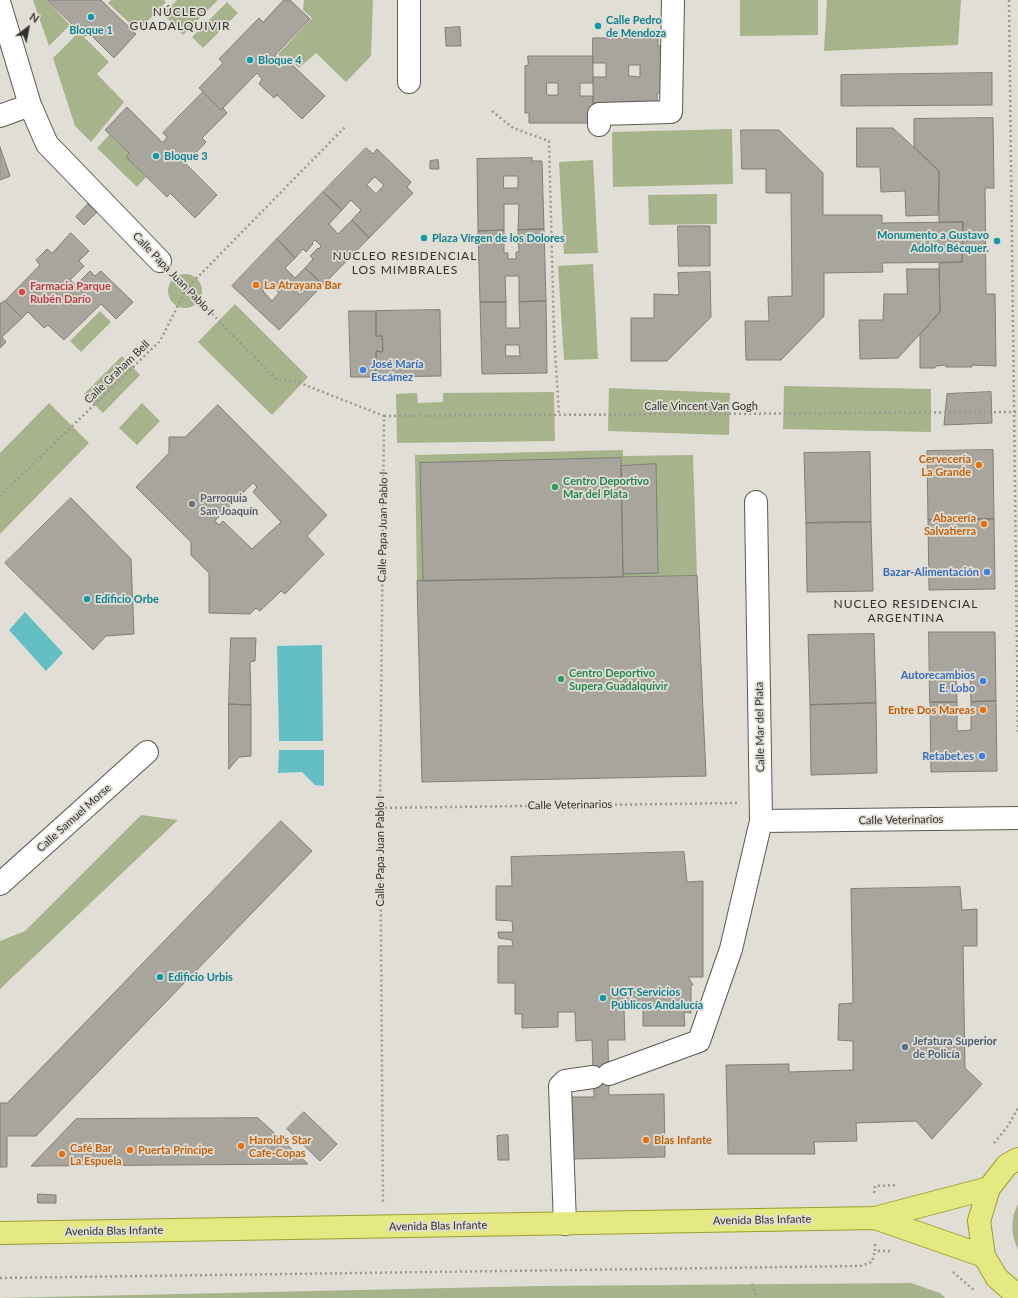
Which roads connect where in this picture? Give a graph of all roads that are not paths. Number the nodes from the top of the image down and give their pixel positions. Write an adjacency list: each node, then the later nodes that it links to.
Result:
1 (409, 0): 4 (street)
2 (673, 0): 7 (street)
3 (0, 5): 5 (street, Calle Papa Juan Pablo I)
4 (409, 82)
5 (30, 105): 6 (street); 8 (street, Calle Papa Juan Pablo I)
6 (0, 116)
7 (599, 125)
8 (160, 261)
9 (756, 502): 11 (street, Calle Mar del Plata)
10 (147, 752): 13 (street, Calle Samuel Morse)
11 (761, 812): 12 (street, Calle Veterinarios); 17 (street, Calle Mar del Plata)
12 (1018, 818)
13 (0, 884)
14 (1018, 1159): 15 (main road)
15 (989, 1188): 16 (main road, Avenida Blas Infante); 19 (main road)
16 (875, 1218): 17 (main road, Avenida Blas Infante); 19 (main road, Avenida Blas Infante)
17 (565, 1224): 18 (main road, Avenida Blas Infante)
18 (0, 1233)
19 (984, 1256): 20 (main road)
20 (1018, 1296)

